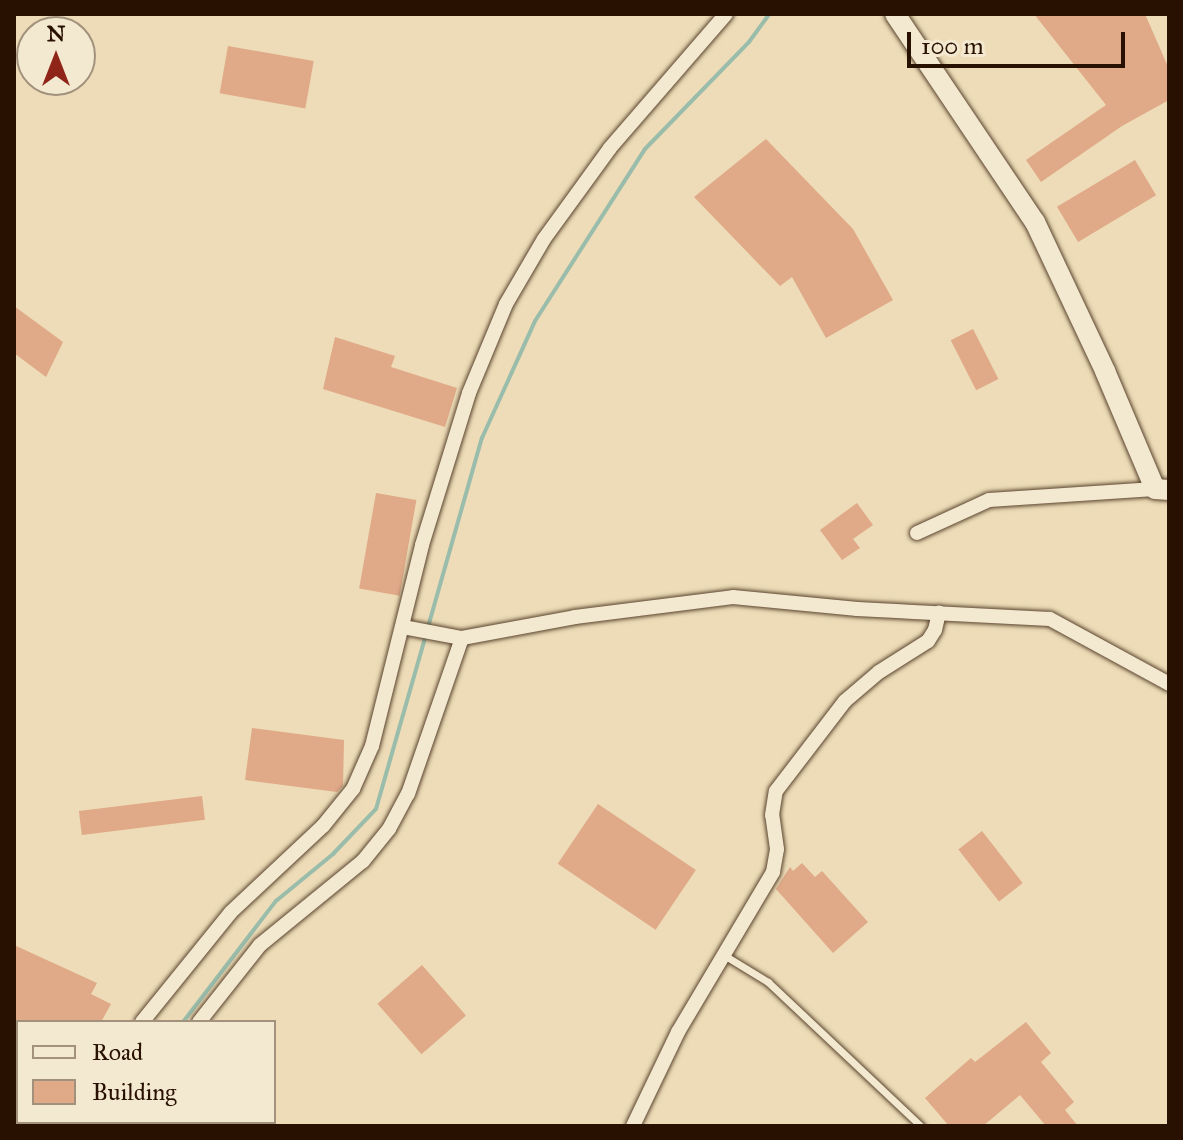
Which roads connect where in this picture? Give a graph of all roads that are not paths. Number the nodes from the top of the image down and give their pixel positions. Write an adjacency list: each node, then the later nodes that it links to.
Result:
1 (726, 14): 6 (street)
2 (895, 14): 3 (street)
3 (1162, 490): 4 (street)
4 (917, 533)
5 (939, 612): 7 (street); 8 (street); 9 (street)
6 (409, 629): 7 (street); 10 (street)
7 (454, 637): 11 (street)
8 (1169, 684)
9 (724, 955): 12 (street); 13 (lane)
10 (144, 1020)
11 (201, 1020)
12 (633, 1126)
13 (921, 1126)

